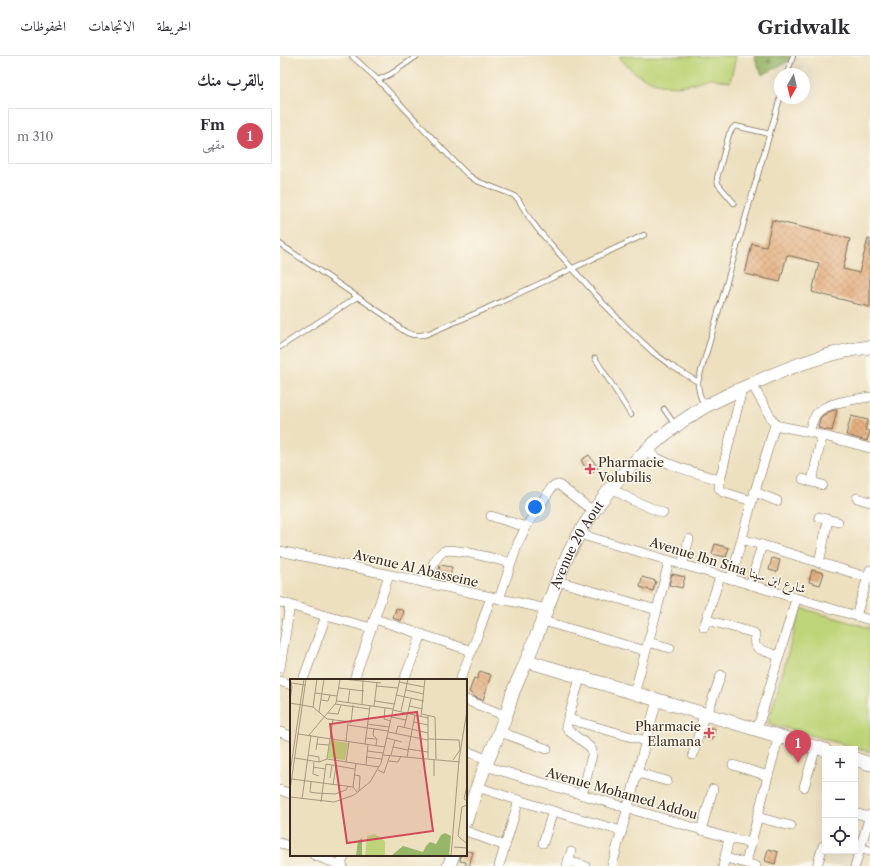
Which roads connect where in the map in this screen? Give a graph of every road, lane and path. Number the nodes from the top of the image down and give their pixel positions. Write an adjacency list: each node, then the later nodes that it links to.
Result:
1 (352, 56): 5 (lane)
2 (416, 56): 5 (lane)
3 (793, 56): 4 (lane)
4 (789, 68)
5 (378, 80): 11 (lane)
6 (778, 104): 7 (lane)
7 (770, 134): 8 (lane); 16 (lane)
8 (734, 203)
9 (644, 235): 11 (lane)
10 (280, 244): 12 (lane)
11 (572, 268): 12 (lane); 16 (lane)
12 (357, 297): 14 (lane)
13 (870, 347): 17 (street, Avenue 20 Aout)
14 (280, 348)
15 (595, 358): 21 (lane)
16 (698, 382): 19 (lane)
17 (747, 386): 19 (street, Avenue 20 Aout); 22 (street); 28 (street)
18 (870, 397): 24 (street)
19 (705, 407): 23 (street, Avenue 20 Aout)
20 (664, 410): 23 (lane)
21 (631, 415)
22 (776, 425): 24 (street); 31 (street)
23 (676, 426): 27 (street, Avenue 20 Aout)
24 (809, 432): 25 (street)
25 (822, 436): 26 (street); 29 (street)
26 (870, 448)
27 (646, 451): 28 (street); 30 (street, Avenue 20 Aout)
28 (720, 480): 31 (street)
29 (822, 485)
30 (611, 488): 35 (street, Avenue 20 Aout); 36 (street)
31 (754, 497): 33 (street); 42 (street)
32 (857, 498): 34 (street)
33 (777, 501)
34 (870, 502)
35 (593, 511): 39 (street); 40 (street, Avenue 20 Aout)
36 (663, 513)
37 (491, 516): 39 (street)
38 (838, 522): 47 (street)
39 (526, 527): 46 (street)
40 (579, 534): 45 (street, Avenue Ibn Sina شارع ابن سينا); 53 (street, Avenue 20 Aout)
41 (689, 539): 48 (street)
42 (742, 539): 43 (street); 52 (street)
43 (762, 545): 47 (street); 55 (street)
44 (280, 551): 49 (street, Avenue Al Abasseine)
45 (668, 561): 48 (street, Avenue Ibn Sina شارع ابن سينا); 60 (street)
46 (511, 563): 54 (street); 56 (street)
47 (819, 563): 50 (street)
48 (682, 565): 51 (street, Avenue Ibn Sina شارع ابن سينا)
49 (389, 575): 54 (street, Avenue Al Abasseine); 65 (street)
50 (869, 575): 63 (street)
51 (720, 576): 52 (street, Avenue Ibn Sina شارع ابن سينا); 70 (street)
52 (732, 579): 55 (street, Avenue Ibn Sina شارع ابن سينا)
53 (558, 581): 60 (street); 61 (street, Avenue 20 Aout)
54 (424, 582): 56 (street, Avenue Al Abasseine)
55 (750, 585): 57 (street, Avenue Ibn Sina شارع ابن سينا)
56 (495, 598): 61 (street, Avenue Al Abasseine); 69 (street)
57 (796, 599): 63 (street, Avenue Ibn Sina شارع ابن سينا); 70 (street)
58 (280, 602): 59 (street)
59 (290, 606): 62 (street); 72 (street)
60 (657, 610): 67 (street)
61 (545, 615): 67 (street, Avenue Al Abasseine); 71 (street, Avenue 20 Aout)
62 (326, 616): 65 (street); 75 (street)
63 (856, 616): 64 (street, Avenue Ibn Sina شارع ابن سينا)
64 (870, 620)
65 (373, 623): 66 (street); 76 (street)
66 (422, 634): 69 (street); 77 (street)
67 (647, 646): 68 (street, Avenue Al Abasseine); 81 (street)
68 (670, 648)
69 (472, 651): 78 (street)
70 (779, 656): 87 (street)
71 (527, 661): 74 (street); 85 (street, Avenue 20 Aout)
72 (280, 668)
73 (721, 675): 84 (street)
74 (580, 678): 81 (street); 86 (street)
75 (303, 679)
76 (354, 679)
77 (408, 679)
78 (460, 679)
79 (280, 681): 80 (street)
80 (290, 685)
81 (634, 694): 83 (street)
82 (467, 700): 85 (street)
83 (657, 700): 84 (street); 92 (street)
84 (706, 715): 87 (street); 96 (street)
85 (506, 716): 89 (street, Avenue 20 Aout)
86 (568, 719): 92 (street); 109 (street)
87 (757, 730): 91 (street)
88 (280, 732): 90 (street)
89 (500, 732): 93 (street); 98 (street, Avenue 20 Aout)
90 (290, 736)
91 (779, 736): 94 (street); 102 (street)
92 (646, 741): 101 (street)
93 (547, 749)
94 (820, 749): 104 (street)
95 (467, 753): 98 (street, Avenue Mohamed Addou)
96 (693, 755)
97 (858, 760): 99 (street)
98 (487, 763): 105 (street, Avenue 20 Aout); 109 (street, Avenue Mohamed Addou)
99 (870, 764)
100 (733, 766): 102 (street)
101 (638, 773): 103 (street); 111 (street)
102 (768, 776): 116 (street)
103 (667, 781)
104 (804, 787)
105 (477, 788): 110 (street); 115 (street, Avenue 20 Aout)
106 (713, 788): 118 (street)
107 (280, 790): 108 (street)
108 (290, 794)
109 (582, 795): 111 (street, Avenue Mohamed Addou)
110 (519, 800): 112 (street); 125 (street)
111 (628, 808): 118 (street, Avenue Mohamed Addou); 120 (street)
112 (553, 811): 120 (street); 123 (street)
113 (858, 814): 114 (street)
114 (870, 816): 127 (street)
115 (467, 817)
116 (757, 817): 117 (street); 124 (street)
117 (791, 826)
118 (701, 830): 121 (street, Avenue Mohamed Addou)
119 (467, 831): 125 (street)
120 (622, 831): 140 (street)
121 (730, 838): 124 (street, Avenue Mohamed Addou); 134 (street)
122 (280, 843): 126 (street)
123 (543, 843)
124 (751, 843): 135 (street)
125 (505, 846): 138 (street)
126 (290, 847)
127 (860, 848): 129 (street); 143 (street)
128 (822, 849): 142 (street)
129 (870, 851)
130 (316, 856): 136 (street)
131 (344, 856): 136 (street)
132 (452, 856): 137 (street)
133 (569, 859): 139 (street)
134 (725, 862): 135 (street)
135 (746, 863): 141 (street)
136 (341, 866)
137 (449, 866)
138 (500, 866)
139 (585, 866)
140 (612, 866)
141 (756, 866)
142 (816, 866)
143 (855, 866)

